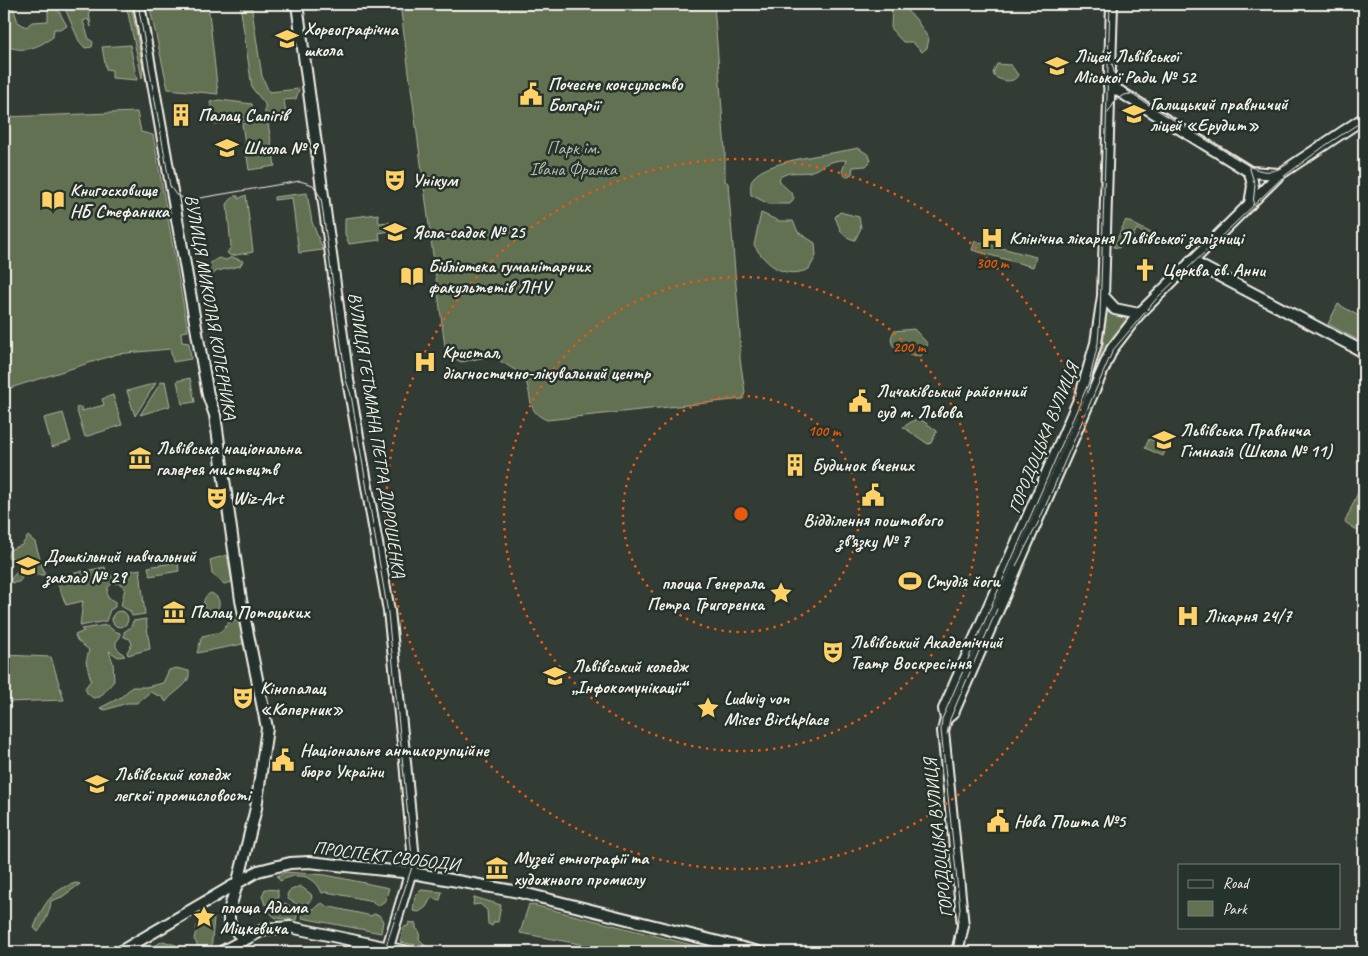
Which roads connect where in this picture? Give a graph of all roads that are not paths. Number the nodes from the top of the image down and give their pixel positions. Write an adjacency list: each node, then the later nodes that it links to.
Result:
1 (139, 4): 15 (main road, ВУЛИЦЯ МИКОЛАЯ КОПЕРНИКА)
2 (296, 4): 14 (main road, ВУЛИЦЯ ГЕТЬМАНА ПЕТРА ДОРОШЕНКА)
3 (1112, 4): 4 (main road, ГОРОДОЦЬКА ВУЛИЦЯ)
4 (1109, 89): 6 (main road); 10 (main road, ГОРОДОЦЬКА ВУЛИЦЯ)
5 (1364, 118): 7 (main road, ГОРОДОЦЬКА ВУЛИЦЯ)
6 (1250, 172): 7 (main road); 8 (main road)
7 (1280, 174): 8 (main road, ГОРОДОЦЬКА ВУЛИЦЯ)
8 (1253, 202): 9 (main road, ГОРОДОЦЬКА ВУЛИЦЯ)
9 (1191, 261): 11 (main road, ГОРОДОЦЬКА ВУЛИЦЯ); 12 (main road)
10 (1103, 296): 11 (main road); 13 (main road, ГОРОДОЦЬКА ВУЛИЦЯ)
11 (1139, 314): 13 (main road, ГОРОДОЦЬКА ВУЛИЦЯ)
12 (1364, 352)
13 (974, 652): 22 (main road, ГОРОДОЦЬКА ВУЛИЦЯ)
14 (412, 873): 15 (main road, ПРОСПЕКТ СВОБОДИ); 17 (main road, ВУЛИЦЯ ГЕТЬМАНА ПЕТРА ДОРОШЕНКА); 21 (main road, ПРОСПЕКТ СВОБОДИ)
15 (238, 882): 16 (main road); 18 (main road)
16 (243, 939): 17 (main road); 19 (main road)
17 (388, 947): 20 (main road)
18 (122, 952)
19 (221, 952)
20 (408, 952)
21 (760, 952)
22 (957, 952)

